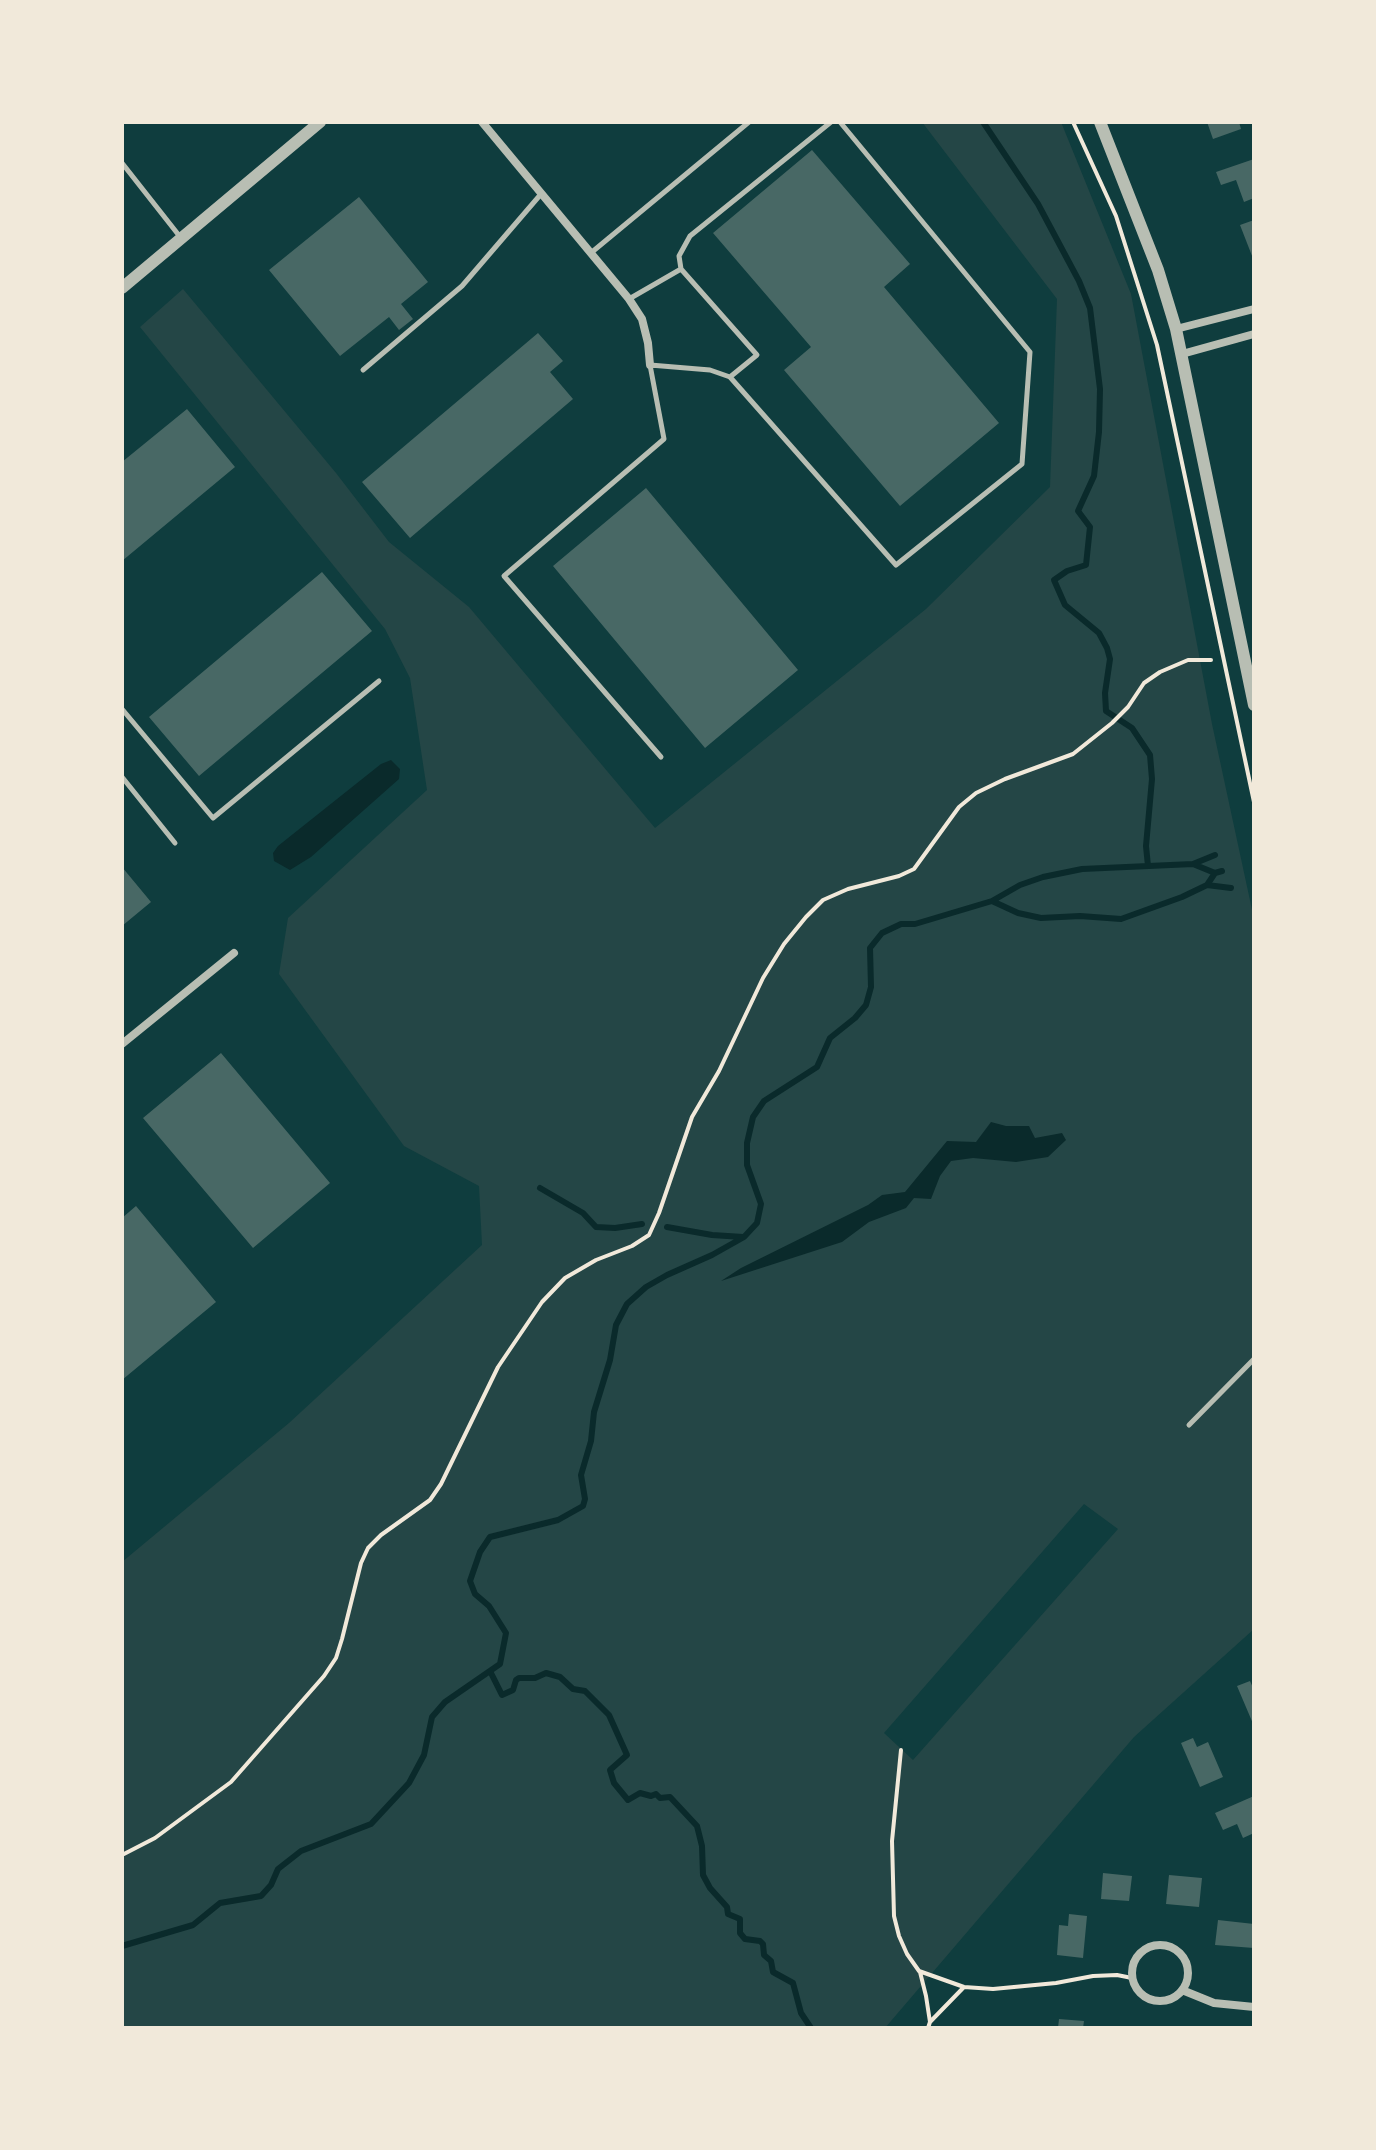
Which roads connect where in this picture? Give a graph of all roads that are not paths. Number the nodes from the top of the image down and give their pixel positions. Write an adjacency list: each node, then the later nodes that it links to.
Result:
1 (320, 122): 9 (street)
2 (482, 122): 8 (street)
3 (749, 122): 10 (lane)
4 (831, 122): 11 (lane)
5 (840, 122): 20 (lane)
6 (1100, 122): 15 (street)
7 (122, 163): 9 (lane)
8 (542, 193): 10 (street); 19 (lane)
9 (182, 239): 12 (street)
10 (592, 252): 13 (street)
11 (681, 269): 13 (lane); 20 (lane)
12 (122, 288)
13 (629, 299): 18 (street)
14 (1254, 309): 15 (street)
15 (1176, 329): 17 (street)
16 (1254, 334): 17 (street)
17 (1182, 354): 22 (street)
18 (650, 365): 20 (lane); 24 (lane)
19 (363, 370)
20 (730, 377)
21 (379, 681): 23 (lane)
22 (1254, 705)
23 (122, 709)
24 (661, 757)
25 (122, 777): 26 (lane)
26 (175, 843)
27 (234, 953): 28 (street)
28 (122, 1044)
29 (1254, 1359): 30 (lane)
30 (1189, 1425)
31 (1182, 1990): 31 (street); 32 (street)
32 (1254, 2007)

